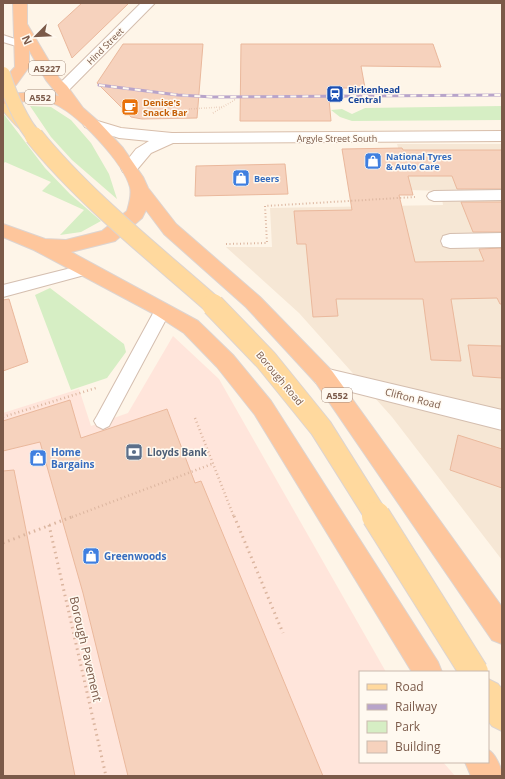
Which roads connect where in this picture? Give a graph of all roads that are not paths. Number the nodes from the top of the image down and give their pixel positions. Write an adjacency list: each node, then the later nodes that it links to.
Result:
1 (20, 3): 3 (highway, A5227)
2 (148, 3): 8 (main road, Hind Street)
3 (22, 26): 5 (highway, A5227); 8 (highway, A5227)
4 (3, 38): 5 (lane)
5 (23, 45): 7 (highway, A5227)
6 (3, 74): 12 (main road, Borough Road, bridge)
7 (3, 86)
8 (62, 89): 10 (highway, A5227)
9 (3, 100): 10 (highway, A552); 12 (main road, Borough Road, bridge)
10 (75, 109): 11 (highway, A552)
11 (91, 124): 14 (main road, Argyle Street South); 15 (highway, A552)
12 (29, 130): 31 (main road, Borough Road, bridge)
13 (502, 136): 14 (main road, Argyle Street South)
14 (172, 138): 15 (main road, Argyle Street South)
15 (129, 168): 16 (highway, A552)
16 (139, 189): 22 (highway); 26 (highway, A552)
17 (502, 195): 18 (lane)
18 (434, 196)
19 (3, 230): 22 (highway)
20 (502, 240): 21 (main road)
21 (450, 241)
22 (41, 245): 23 (highway)
23 (87, 269): 24 (lane); 25 (highway)
24 (3, 291)
25 (163, 310): 28 (lane); 30 (highway)
26 (324, 377): 27 (main road, Clifton Road); 29 (highway, A552)
27 (502, 420)
28 (104, 421)
29 (502, 630)
30 (427, 671)
31 (473, 671)
32 (489, 696): 33 (main road)
33 (502, 716)
34 (481, 763): 35 (highway)
35 (488, 776)

